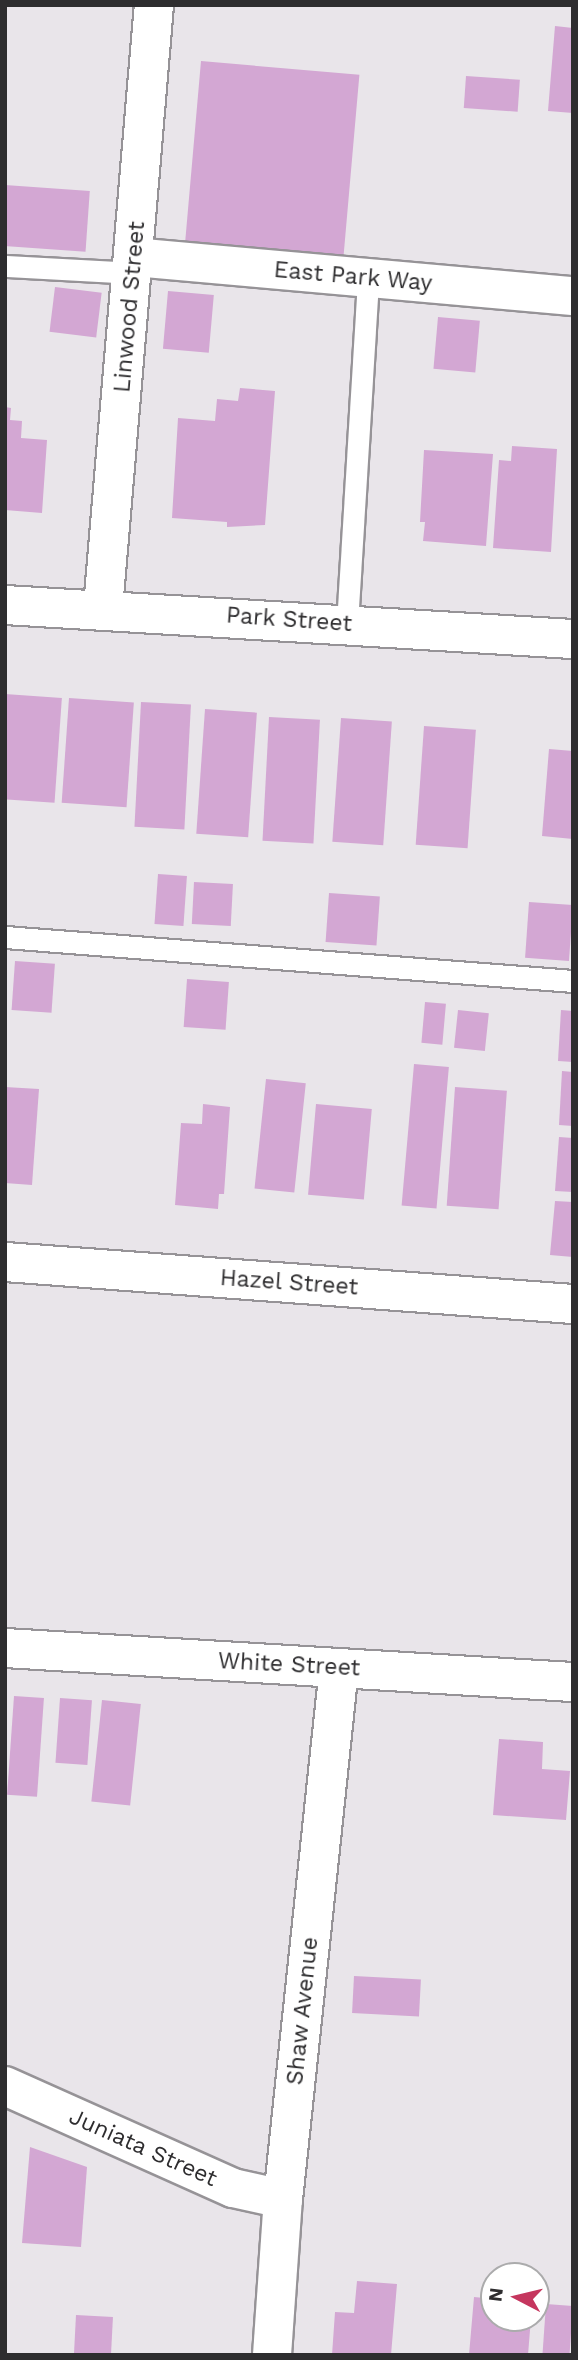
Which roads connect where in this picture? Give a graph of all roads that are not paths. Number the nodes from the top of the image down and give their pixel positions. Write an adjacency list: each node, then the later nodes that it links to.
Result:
1 (154, 5): 2 (street, Linwood Street)
2 (134, 265): 3 (lane); 4 (street, East Park Way); 7 (street, Linwood Street)
3 (5, 266)
4 (368, 278): 5 (street, East Park Way); 8 (lane)
5 (573, 296)
6 (5, 604): 7 (street, Park Street)
7 (103, 608): 8 (street, Park Street)
8 (347, 624): 9 (street, Park Street)
9 (573, 639)
10 (5, 937): 11 (lane)
11 (573, 981)
12 (5, 1262): 13 (street, Hazel Street)
13 (573, 1304)
14 (5, 1648): 15 (street, White Street)
15 (338, 1668): 16 (street, White Street); 18 (street, Shaw Avenue)
16 (573, 1682)
17 (5, 2086): 18 (street, Juniata Street)
18 (283, 2199): 19 (street, Shaw Avenue)
19 (272, 2355)

